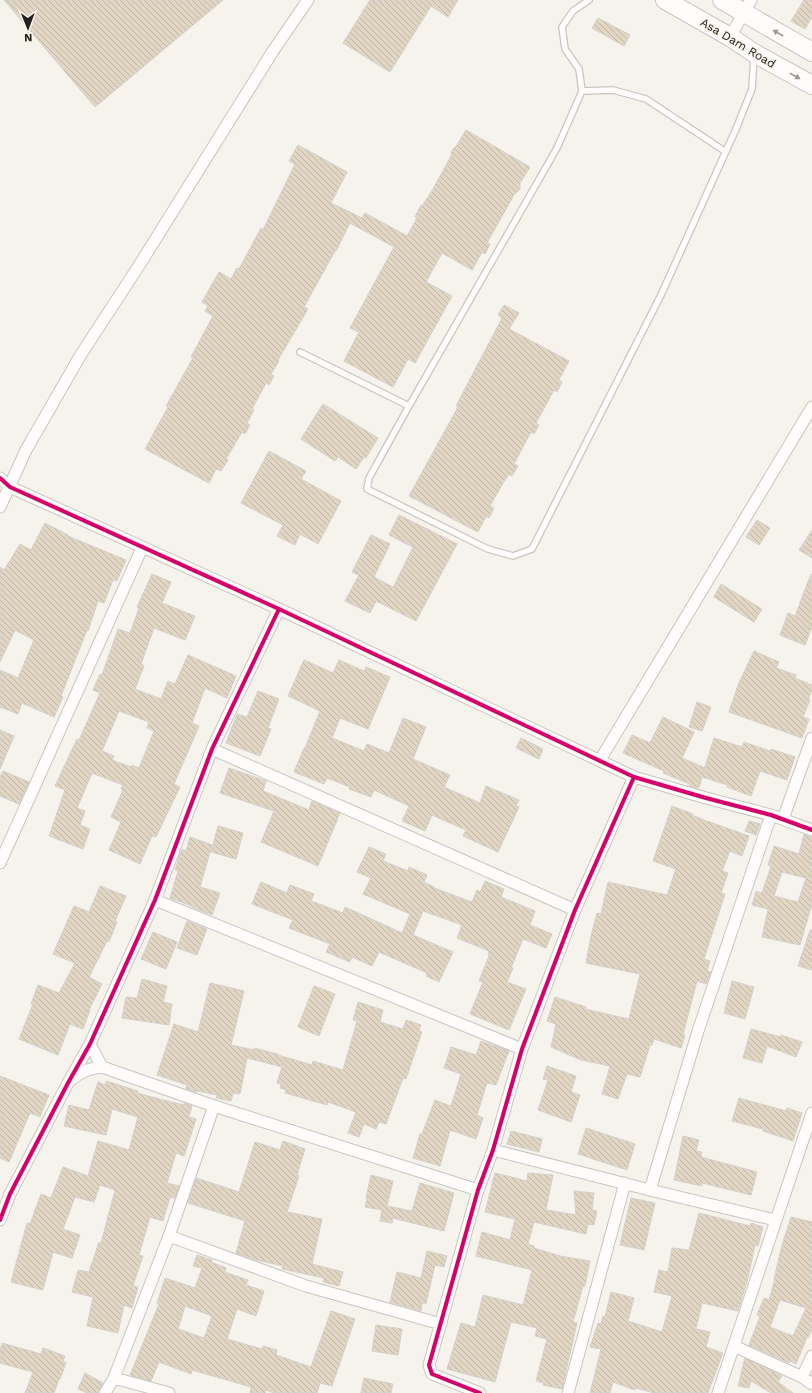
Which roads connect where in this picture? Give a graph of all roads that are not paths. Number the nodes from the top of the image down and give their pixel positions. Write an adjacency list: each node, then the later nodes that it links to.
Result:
1 (308, 0): 16 (street)
2 (589, 0): 10 (lane)
3 (665, 0): 6 (main road, Asa Dam Road)
4 (722, 0): 5 (main road)
5 (748, 6): 6 (street); 7 (main road, one-way to 5)
6 (730, 37): 8 (main road, Asa Dam Road)
7 (812, 52)
8 (754, 53): 9 (main road, Asa Dam Road, one-way to 9); 11 (lane)
9 (812, 85)
10 (582, 91): 11 (lane); 13 (lane)
11 (726, 152): 13 (lane)
12 (300, 352): 13 (lane)
13 (408, 406)
14 (812, 407): 22 (street)
15 (0, 478): 16 (street)
16 (10, 487): 17 (street); 18 (street)
17 (0, 507)
18 (142, 548): 19 (street); 27 (street)
19 (279, 609): 21 (street); 22 (street)
20 (812, 738): 25 (street)
21 (212, 749): 28 (street); 29 (street)
22 (600, 760): 23 (street)
23 (634, 777): 24 (street); 29 (street)
24 (771, 815): 25 (street); 39 (street)
25 (783, 820): 26 (street)
26 (812, 830)
27 (0, 863)
28 (155, 900): 30 (street); 31 (street)
29 (575, 910): 31 (street)
30 (90, 1044): 32 (street); 33 (street)
31 (522, 1049): 36 (street)
32 (102, 1067): 33 (street); 34 (street)
33 (68, 1083): 40 (street)
34 (214, 1106): 38 (street); 42 (street)
35 (812, 1113): 41 (street)
36 (493, 1150): 37 (street); 38 (street)
37 (625, 1183): 39 (street); 52 (street)
38 (478, 1190): 43 (street)
39 (650, 1190): 41 (street)
40 (0, 1220)
41 (775, 1220): 44 (street)
42 (169, 1236): 43 (street); 47 (street)
43 (441, 1324): 51 (street)
44 (734, 1346): 46 (street); 53 (street)
45 (812, 1356): 46 (street)
46 (802, 1377): 48 (street)
47 (114, 1378): 49 (street); 50 (street)
48 (812, 1384)
49 (105, 1393)
50 (168, 1393)
51 (480, 1393)
52 (568, 1393)
53 (718, 1393)

